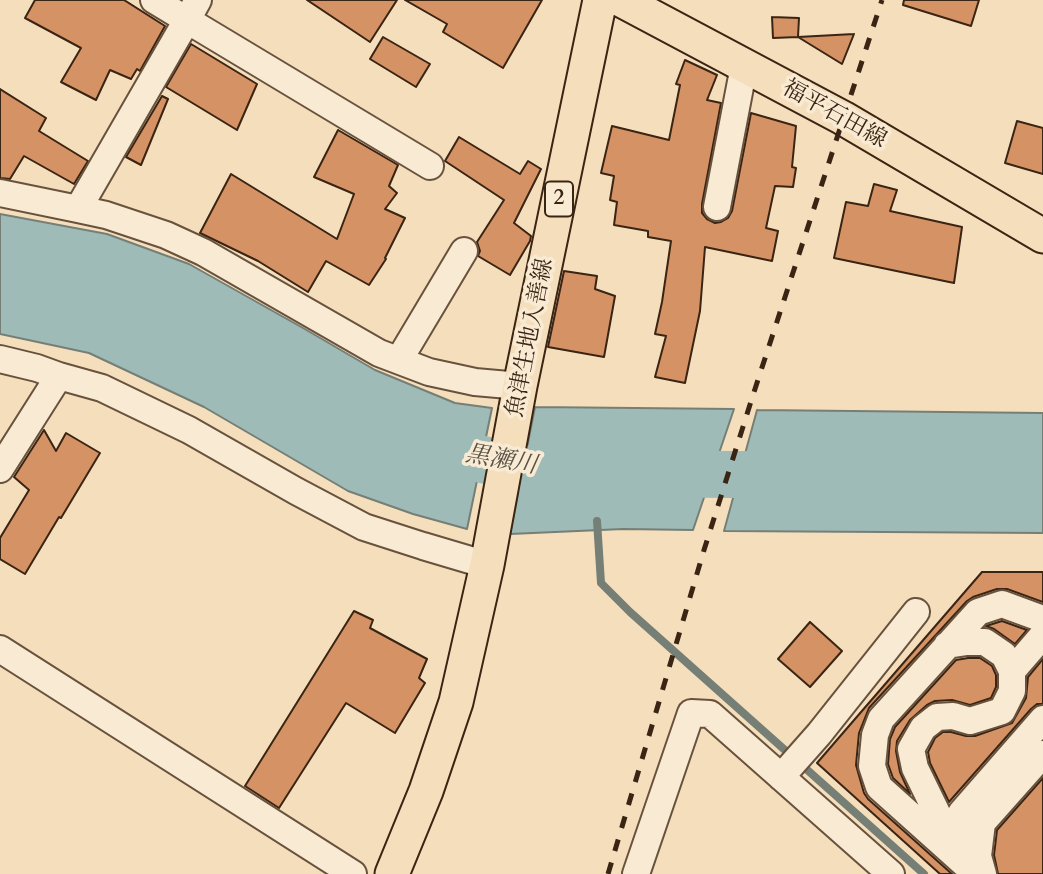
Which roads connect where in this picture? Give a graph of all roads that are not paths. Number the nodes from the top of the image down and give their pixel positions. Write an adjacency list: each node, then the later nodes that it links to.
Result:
1 (154, 0): 4 (street)
2 (600, 0): 15 (main road, 魚津生地入善線 / 2)
3 (621, 0): 5 (main road, 福平石田線)
4 (192, 10): 6 (street); 9 (street)
5 (744, 66): 8 (street); 10 (main road, 福平石田線)
6 (430, 166)
7 (0, 193): 9 (street)
8 (716, 207)
9 (78, 209): 13 (street)
10 (1043, 236)
11 (464, 251): 13 (street)
12 (0, 359): 14 (street)
13 (399, 360): 15 (street)
14 (59, 376): 16 (street); 17 (street)
15 (520, 392): 17 (main road, 魚津生地入善線 / 2)
16 (4, 452)
17 (489, 553): 29 (main road, 魚津生地入善線 / 2)
18 (916, 612): 26 (street)
19 (1043, 619): 21 (street)
20 (1043, 635): 23 (street)
21 (947, 645): 23 (street); 27 (street)
22 (0, 649): 28 (street)
23 (1012, 671): 27 (street)
24 (1043, 719): 27 (street)
25 (1039, 766): 32 (street)
26 (781, 777): 30 (street); 31 (street)
27 (968, 867)
28 (353, 874)
29 (392, 874)
30 (636, 874)
31 (891, 874)
32 (983, 874)

